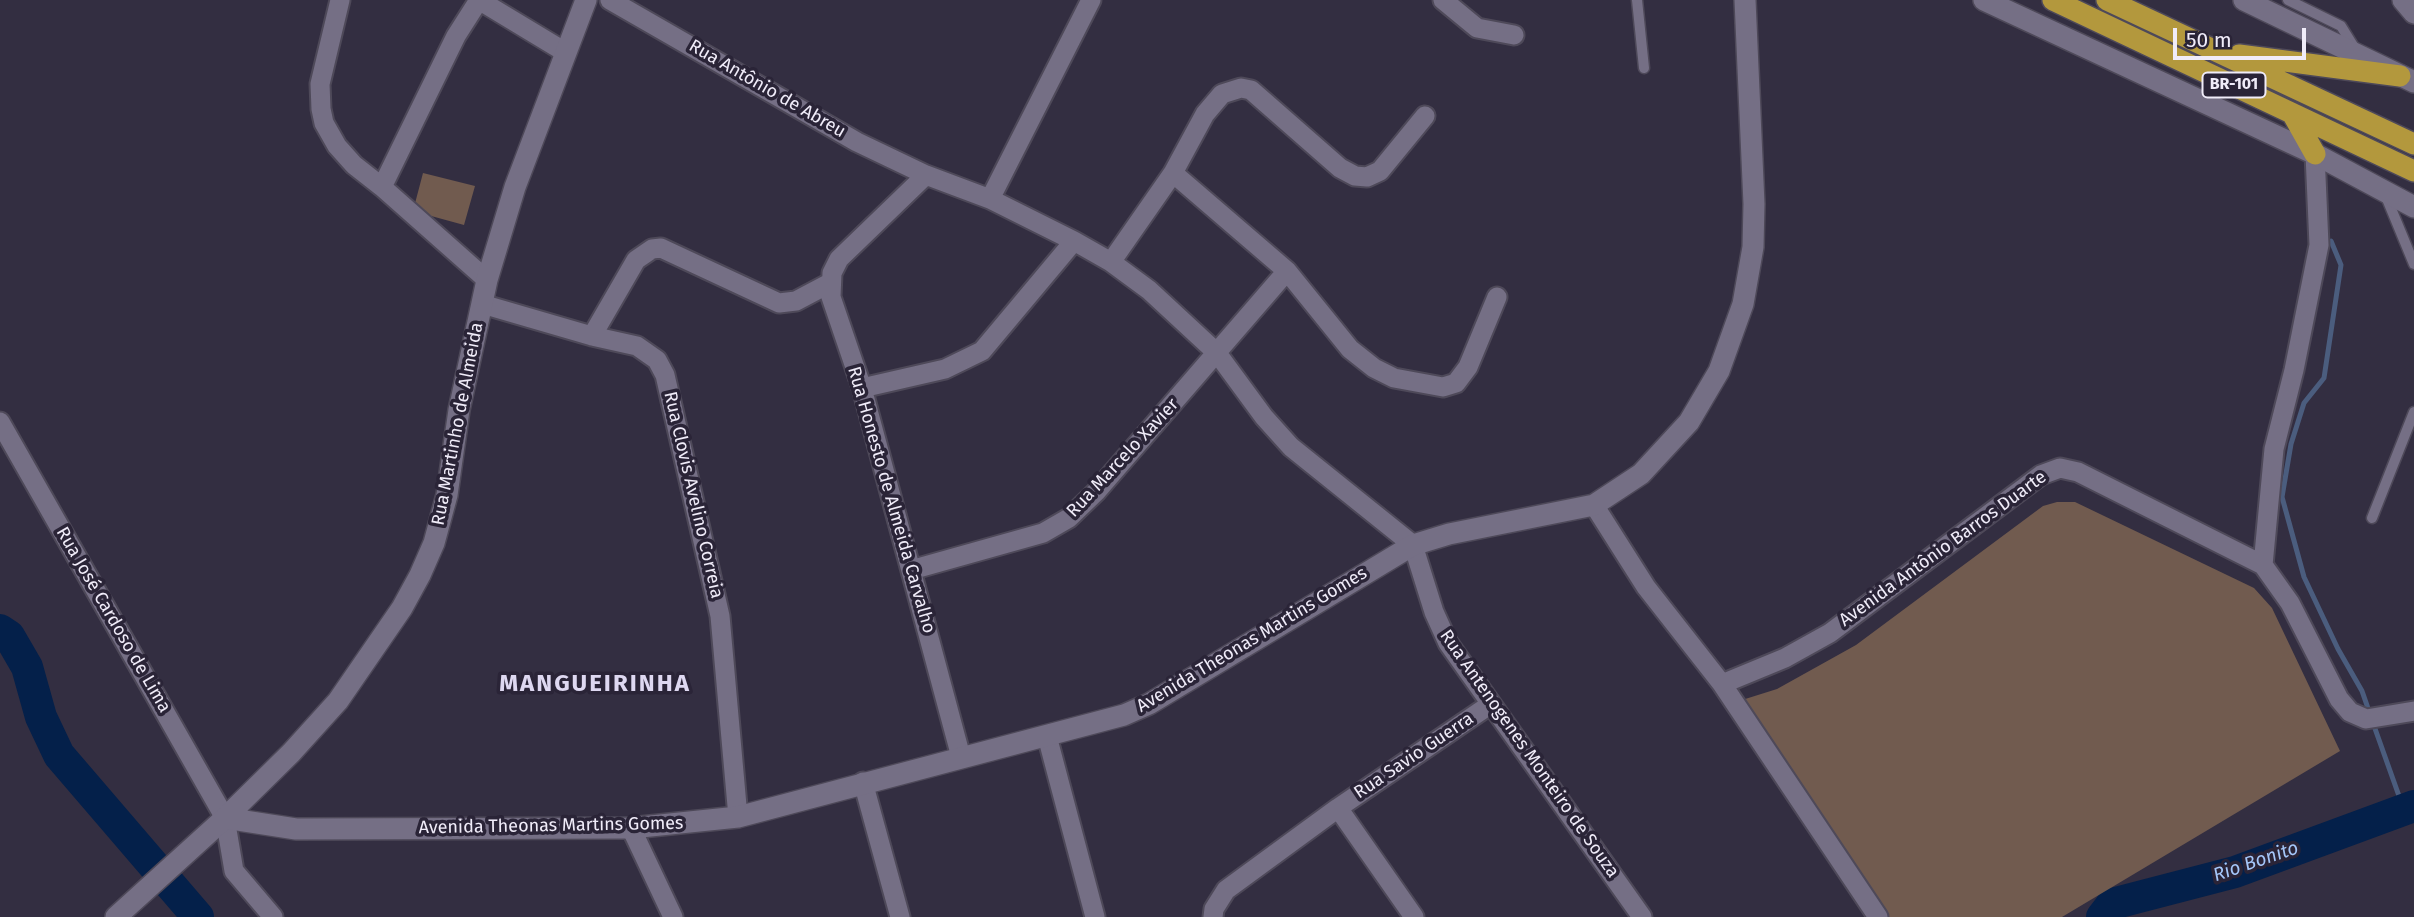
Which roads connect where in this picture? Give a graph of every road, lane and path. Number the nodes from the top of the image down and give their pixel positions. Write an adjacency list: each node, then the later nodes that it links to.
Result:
1 (340, 0): 27 (street)
2 (479, 0): 15 (street); 27 (street)
3 (586, 0): 15 (street, Rua Martinho de Almeida)
4 (610, 0): 26 (street, Rua Antônio de Abreu)
5 (1091, 0): 29 (street)
6 (1443, 0): 14 (street)
7 (1637, 0): 18 (lane)
8 (1745, 0): 44 (street, Avenida Theonas Martins Gomes)
9 (1984, 0): 23 (street)
10 (2053, 0): 20 (highway, BR-101)
11 (2107, 0): 16 (highway, BR-101)
12 (2244, 0): 17 (street)
13 (2288, 0): 17 (lane)
14 (1514, 35)
15 (565, 52): 35 (street, Rua Martinho de Almeida)
16 (2221, 53): 19 (highway); 22 (highway, BR-101)
17 (2358, 55): 19 (street)
18 (1644, 68)
19 (2407, 79)
20 (2292, 113): 23 (highway); 24 (highway, BR-101)
21 (1425, 116): 25 (street)
22 (2414, 144)
23 (2315, 154): 28 (street); 47 (street)
24 (2414, 172)
25 (1173, 173): 32 (street); 34 (street)
26 (926, 175): 29 (street, Rua Antônio de Abreu); 36 (street)
27 (382, 187): 35 (street)
28 (2385, 193): 30 (street); 33 (lane)
29 (990, 199): 31 (street, Rua Antônio de Abreu)
30 (2414, 207)
31 (1073, 241): 32 (street, Rua Antônio de Abreu); 41 (street)
32 (1111, 262): 40 (street, Rua Antônio de Abreu)
33 (2414, 264)
34 (1287, 271): 37 (street); 40 (street, Rua Marcelo Xavier)
35 (487, 280): 38 (street, Rua Martinho de Almeida)
36 (830, 283): 39 (street); 41 (street, Rua Honesto de Almeida Carvalho)
37 (1497, 297)
38 (482, 304): 39 (street, Rua Clovis Avelino Correia); 57 (street, Rua Martinho de Almeida)
39 (592, 336): 56 (street, Rua Clovis Avelino Correia)
40 (1217, 353): 46 (street, Rua Antônio de Abreu); 48 (street, Rua Marcelo Xavier)
41 (862, 388): 48 (street, Rua Honesto de Almeida Carvalho)
42 (2414, 412): 45 (lane)
43 (0, 422): 57 (street, Rua José Cardoso de Lima)
44 (1594, 505): 46 (street, Avenida Theonas Martins Gomes); 49 (street)
45 (2372, 518)
46 (1413, 545): 50 (street, Rua Antenogenes Monteiro de Souza); 52 (street, Avenida Theonas Martins Gomes)
47 (2263, 565): 49 (street, Avenida Antônio Barros Duarte); 51 (street, Avenida Antônio Barros Duarte)
48 (911, 570): 53 (street, Rua Honesto de Almeida Carvalho)
49 (1722, 684): 67 (street)
50 (1491, 704): 55 (street, Rua Savio Guerra); 66 (street, Rua Antenogenes Monteiro de Souza)
51 (2414, 711)
52 (1046, 736): 53 (street, Avenida Theonas Martins Gomes); 63 (street)
53 (961, 757): 54 (street, Avenida Theonas Martins Gomes)
54 (863, 782): 56 (street, Avenida Theonas Martins Gomes); 62 (street)
55 (1338, 808): 64 (street, Rua Savio Guerra); 65 (street)
56 (738, 817): 58 (street, Avenida Theonas Martins Gomes)
57 (225, 818): 58 (street, Avenida Theonas Martins Gomes); 59 (street, Rua Martinho de Almeida); 60 (street, Rua José Cardoso de Lima)
58 (631, 828): 61 (street)
59 (116, 917)
60 (273, 917)
61 (673, 917)
62 (900, 917)
63 (1096, 917)
64 (1213, 917)
65 (1414, 917)
66 (1642, 917)
67 (1878, 917)

